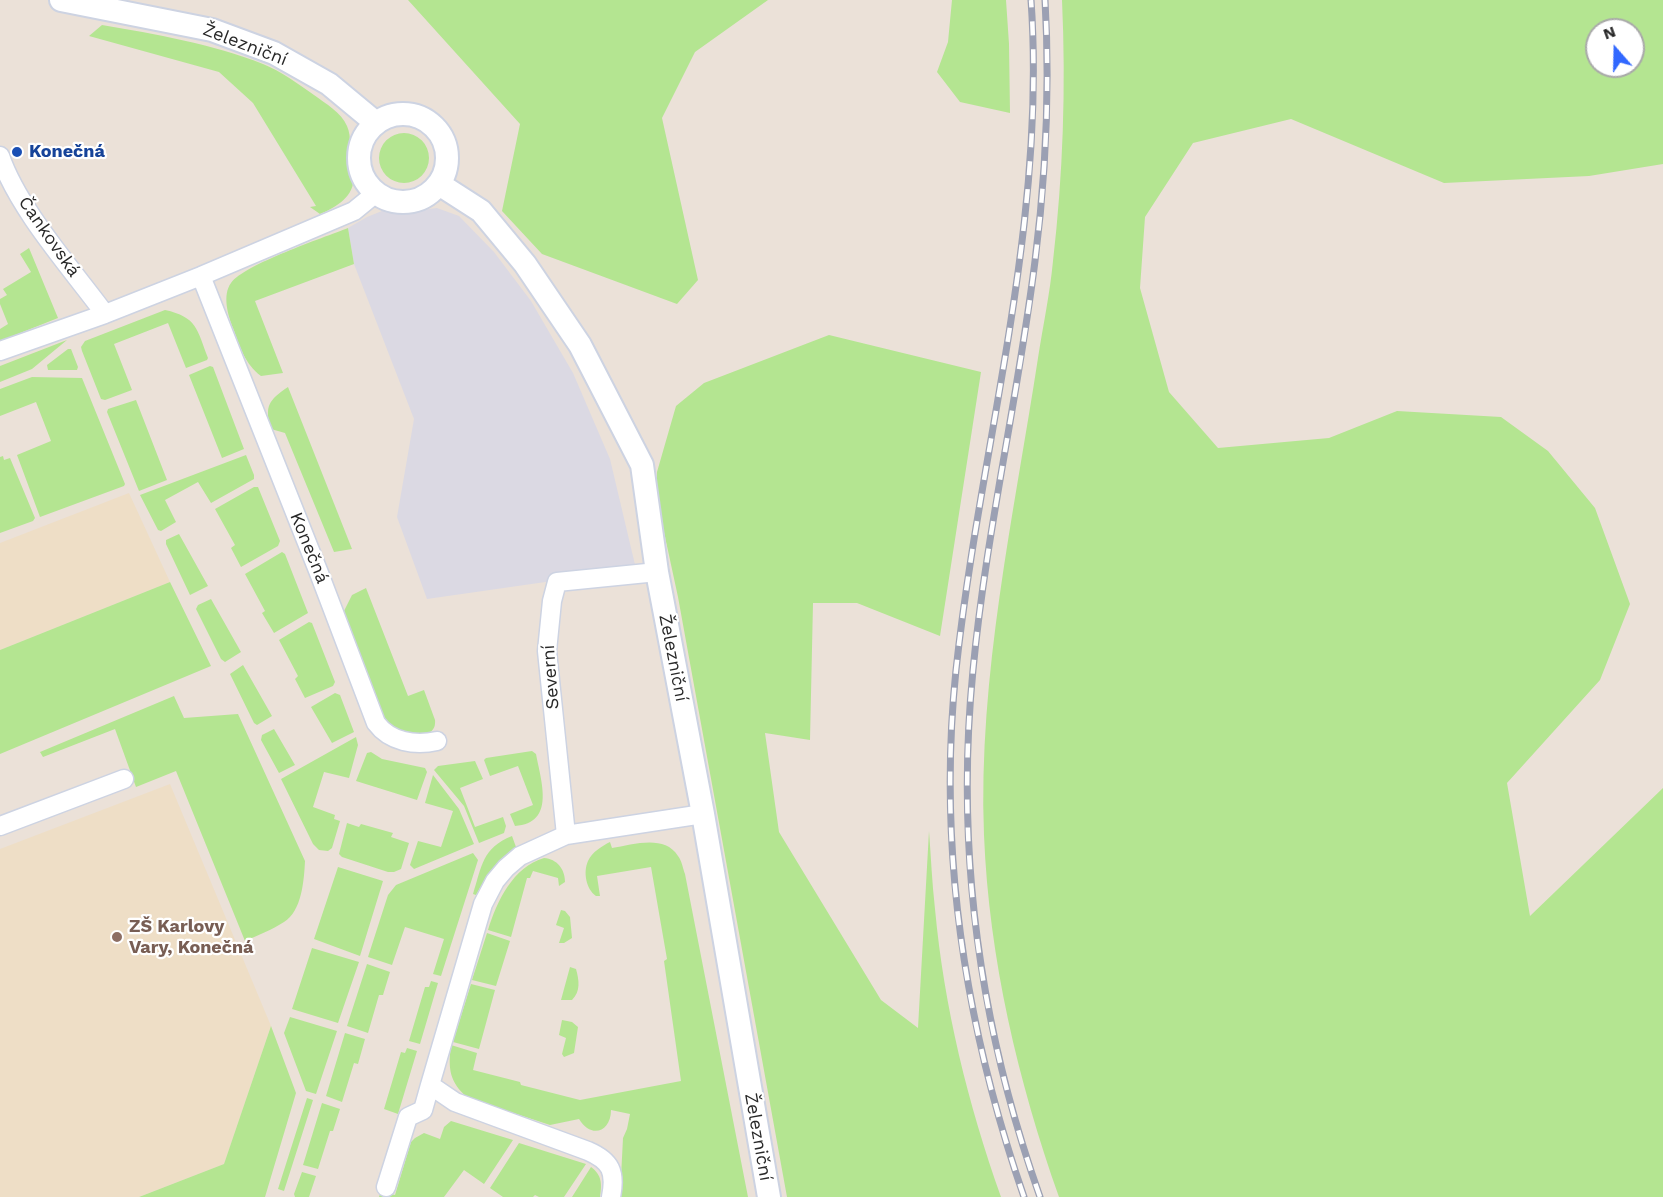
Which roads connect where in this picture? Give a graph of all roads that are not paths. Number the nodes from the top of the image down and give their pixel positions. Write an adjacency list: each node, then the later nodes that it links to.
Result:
1 (61, 0): 2 (street, Železniční)
2 (376, 123): 4 (street); 5 (street)
3 (0, 156): 7 (street, Čankovská)
4 (439, 184): 5 (street); 9 (street, Železniční)
5 (376, 193): 6 (street)
6 (201, 276): 7 (street); 10 (street, Konečná)
7 (105, 314): 8 (street)
8 (0, 351)
9 (657, 572): 12 (street, Železniční); 14 (street, Severní)
10 (437, 741)
11 (124, 779): 13 (street)
12 (703, 814): 14 (street); 18 (street, Železniční)
13 (1, 821)
14 (566, 835): 15 (street)
15 (430, 1085): 16 (street); 17 (street)
16 (386, 1187)
17 (611, 1197)
18 (769, 1197)

